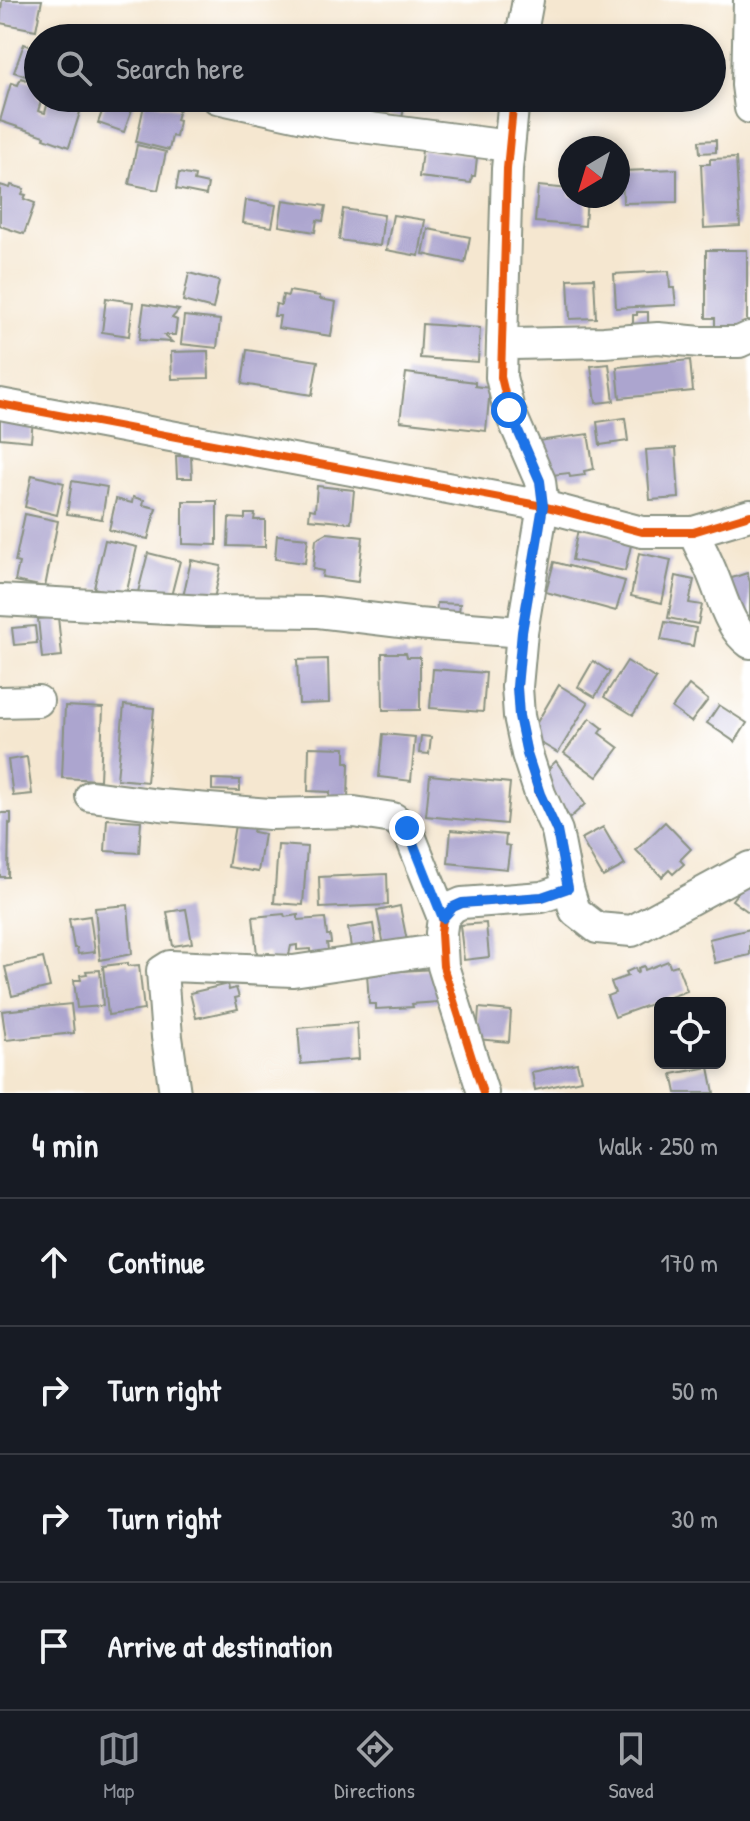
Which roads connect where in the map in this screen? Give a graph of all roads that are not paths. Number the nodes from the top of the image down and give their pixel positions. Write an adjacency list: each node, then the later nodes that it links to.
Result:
1 (528, 0): 3 (street)
2 (749, 0): 4 (street)
3 (524, 24)
4 (750, 108)
5 (281, 112): 7 (street)
6 (513, 112): 7 (street)
7 (509, 146): 9 (street)
8 (750, 337): 9 (street)
9 (502, 341): 11 (street)
10 (0, 404): 11 (street)
11 (543, 506): 13 (street); 15 (street)
12 (750, 515): 13 (street)
13 (693, 532): 16 (street)
14 (0, 600): 15 (street)
15 (522, 632): 21 (street)
16 (750, 643)
17 (38, 701): 18 (street)
18 (0, 702)
19 (91, 796): 22 (street)
20 (750, 867): 21 (street)
21 (568, 888): 22 (street)
22 (443, 918): 23 (street)
23 (442, 949): 24 (street); 25 (street)
24 (175, 1093)
25 (483, 1093)

